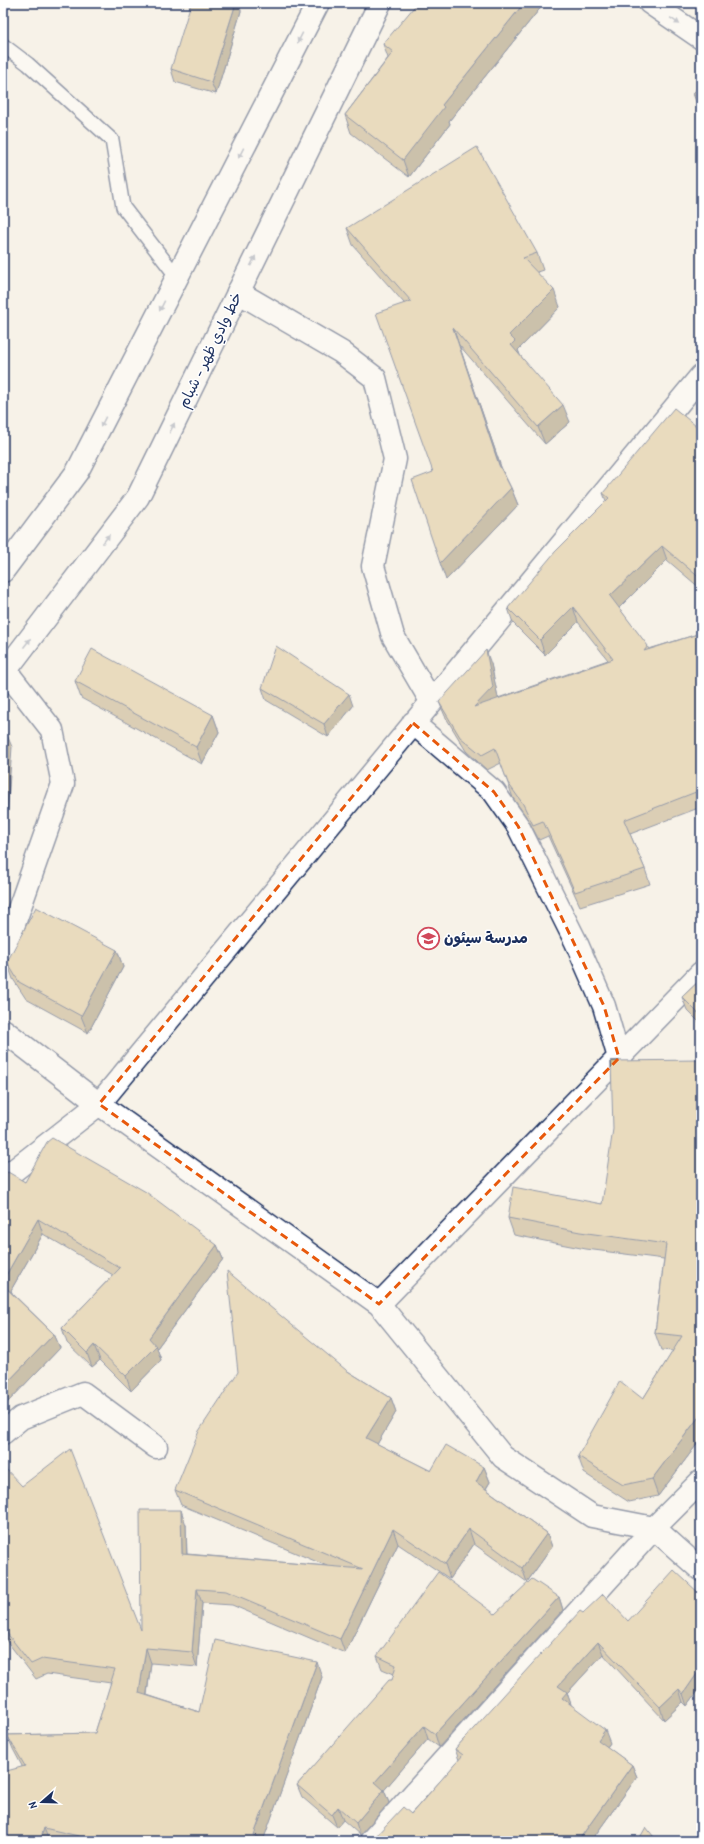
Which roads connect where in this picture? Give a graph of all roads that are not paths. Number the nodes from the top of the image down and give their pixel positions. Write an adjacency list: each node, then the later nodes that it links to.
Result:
1 (318, 3): 6 (street, one-way to 6)
2 (380, 3): 7 (street, خط وادي ظهر - شبام, one-way to 2)
3 (650, 3): 4 (street, one-way to 4)
4 (701, 38)
5 (3, 45): 6 (lane)
6 (177, 277): 9 (street, one-way to 9)
7 (238, 292): 10 (street, خط وادي ظهر - شبام, one-way to 7); 11 (street)
8 (699, 381): 11 (street)
9 (3, 571)
10 (5, 672): 13 (street)
11 (431, 701): 12 (street)
12 (413, 724): 16 (street); 17 (street)
13 (3, 955)
14 (701, 973): 16 (street)
15 (3, 1030): 17 (street)
16 (619, 1058): 19 (street)
17 (99, 1104): 18 (street); 19 (street)
18 (3, 1179)
19 (379, 1304): 23 (street)
20 (3, 1433): 21 (street)
21 (156, 1447)
22 (701, 1481): 23 (street)
23 (654, 1528): 24 (street); 25 (street)
24 (701, 1570)
25 (371, 1841)

